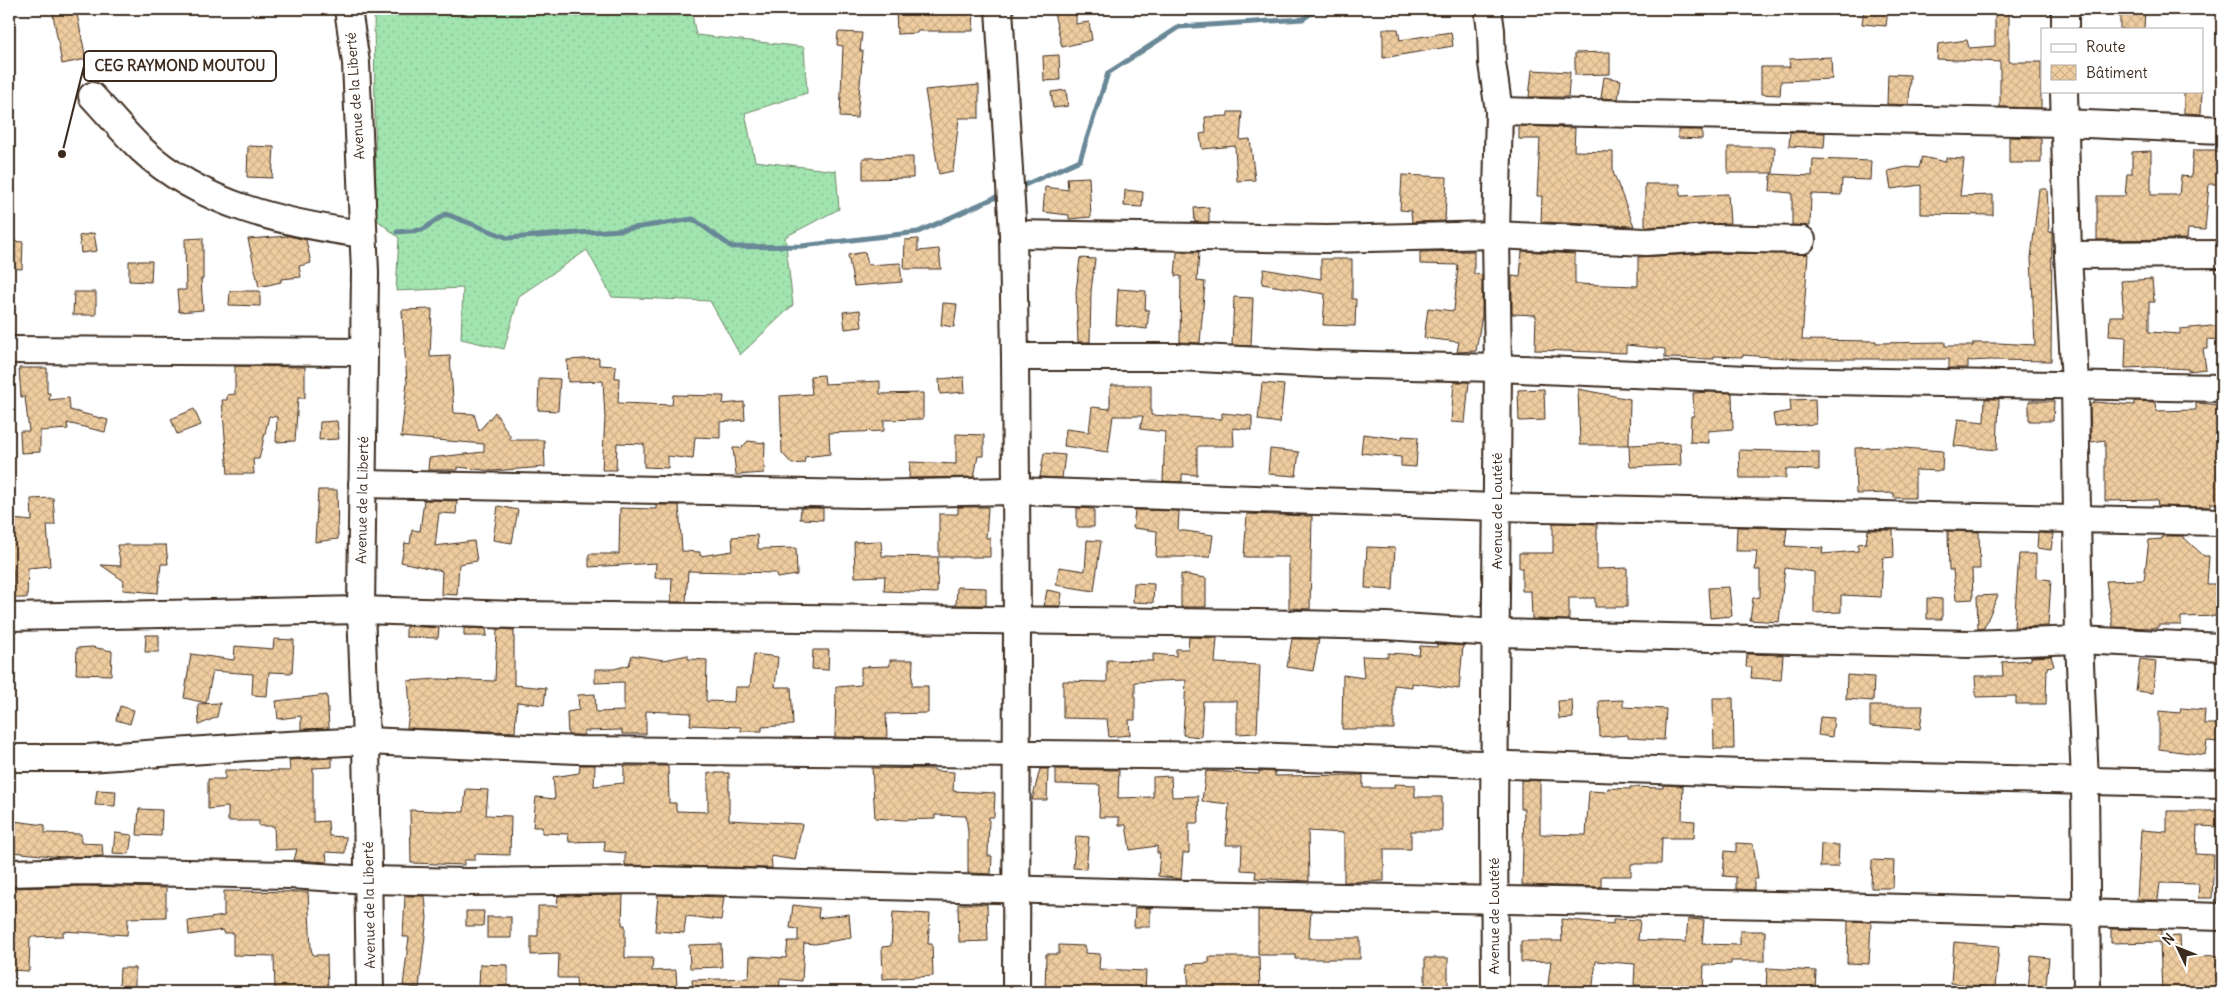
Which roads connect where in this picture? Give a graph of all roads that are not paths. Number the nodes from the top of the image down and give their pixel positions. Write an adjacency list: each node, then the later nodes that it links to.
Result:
1 (348, 9): 11 (street, Avenue de la Liberté)
2 (999, 9): 12 (street)
3 (2065, 9): 5 (street)
4 (1489, 20): 8 (street, Avenue de Loutété)
5 (2065, 28)
6 (2064, 92): 9 (street)
7 (92, 96): 11 (street)
8 (1499, 111): 9 (street); 13 (street, Avenue de Loutété)
9 (2064, 123): 10 (street); 16 (street)
10 (2222, 130)
11 (362, 234): 18 (street, Avenue de la Liberté)
12 (1012, 234): 13 (street); 19 (street)
13 (1496, 235): 14 (street); 20 (street, Avenue de Loutété)
14 (1802, 240)
15 (2222, 254): 16 (street)
16 (2068, 255): 21 (street)
17 (9, 350): 18 (street)
18 (364, 352): 23 (street, Avenue de la Liberté)
19 (1015, 357): 20 (street); 24 (street)
20 (1498, 368): 21 (street); 25 (street, Avenue de Loutété)
21 (2075, 384): 22 (street); 26 (street)
22 (2222, 388)
23 (362, 484): 24 (street); 28 (street, Avenue de la Liberté)
24 (1015, 491): 25 (street); 30 (street)
25 (1497, 508): 26 (street); 31 (street, Avenue de Loutété)
26 (2077, 519): 27 (street); 32 (street)
27 (2222, 522)
28 (362, 610): 29 (street); 30 (street); 34 (street, Avenue de la Liberté)
29 (9, 617)
30 (1017, 621): 31 (street); 35 (street)
31 (1497, 633): 32 (street); 37 (street, Avenue de Loutété)
32 (2079, 640): 33 (street); 38 (street)
33 (2222, 647)
34 (366, 741): 35 (street); 36 (street); 41 (street, Avenue de la Liberté)
35 (1018, 754): 37 (street); 42 (street)
36 (9, 758)
37 (1494, 765): 38 (street); 43 (street, Avenue de Loutété)
38 (2085, 782): 39 (street); 44 (street)
39 (2222, 784)
40 (9, 873): 41 (street)
41 (369, 880): 42 (street); 46 (street, Avenue de la Liberté)
42 (1016, 890): 43 (street); 47 (street)
43 (1493, 900): 44 (street); 48 (street, Avenue de Loutété)
44 (2085, 912): 45 (street); 49 (street)
45 (2222, 917)
46 (370, 992)
47 (1016, 992)
48 (1495, 992)
49 (2087, 992)

